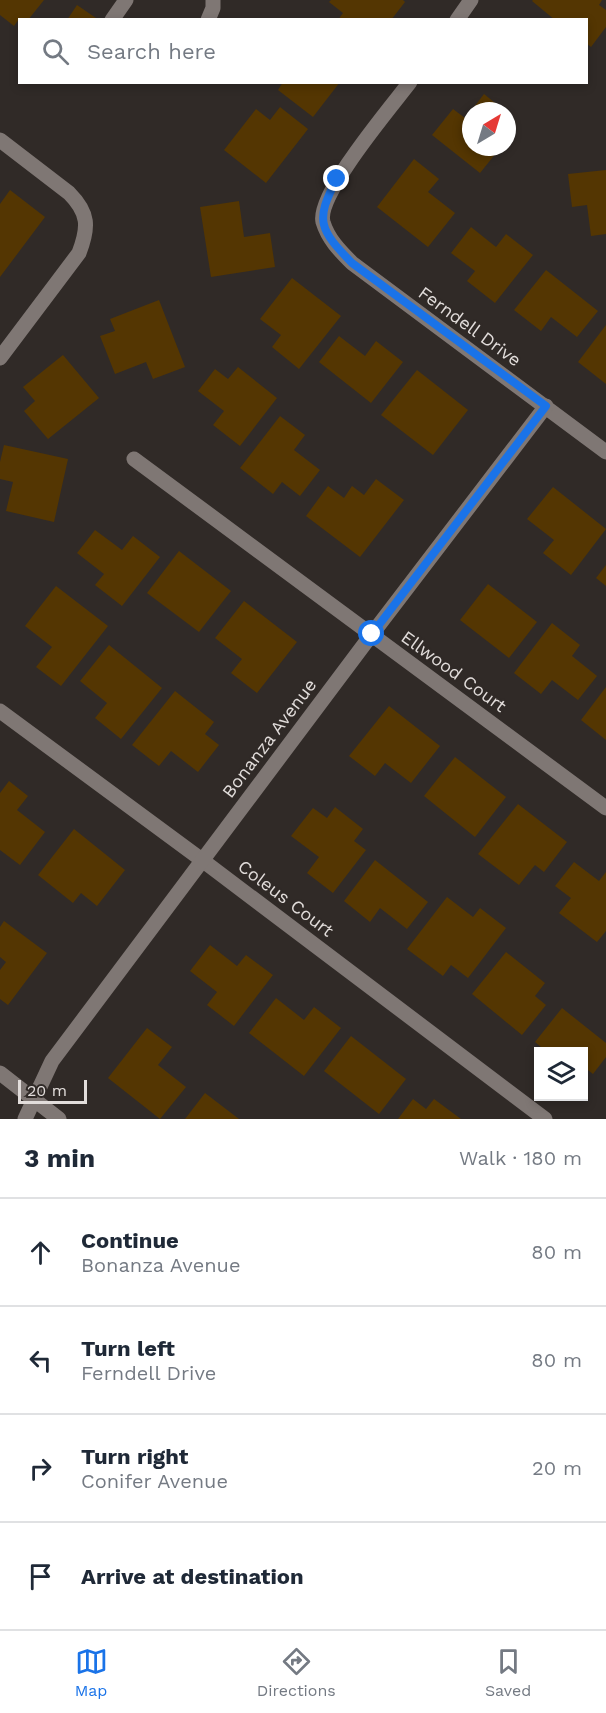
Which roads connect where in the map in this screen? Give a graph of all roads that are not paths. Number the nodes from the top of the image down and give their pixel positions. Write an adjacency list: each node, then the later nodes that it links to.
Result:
1 (126, 0): 4 (street)
2 (213, 0): 5 (street)
3 (471, 0): 6 (street)
4 (113, 18)
5 (209, 18)
6 (458, 18)
7 (408, 84): 10 (street, Ferndell Drive)
8 (0, 140): 9 (street)
9 (0, 358)
10 (546, 406): 11 (street, Ferndell Drive); 13 (street, Bonanza Avenue)
11 (606, 452)
12 (134, 459): 13 (street, Ellwood Court)
13 (372, 634): 15 (street, Ellwood Court); 16 (street, Bonanza Avenue)
14 (0, 711): 16 (street, Coleus Court)
15 (606, 807)
16 (202, 860): 18 (street, Bonanza Avenue); 21 (street, Coleus Court)
17 (0, 1073): 18 (street)
18 (35, 1101): 19 (street, Bonanza Avenue); 20 (street)
19 (25, 1119)
20 (59, 1119)
21 (545, 1119)

